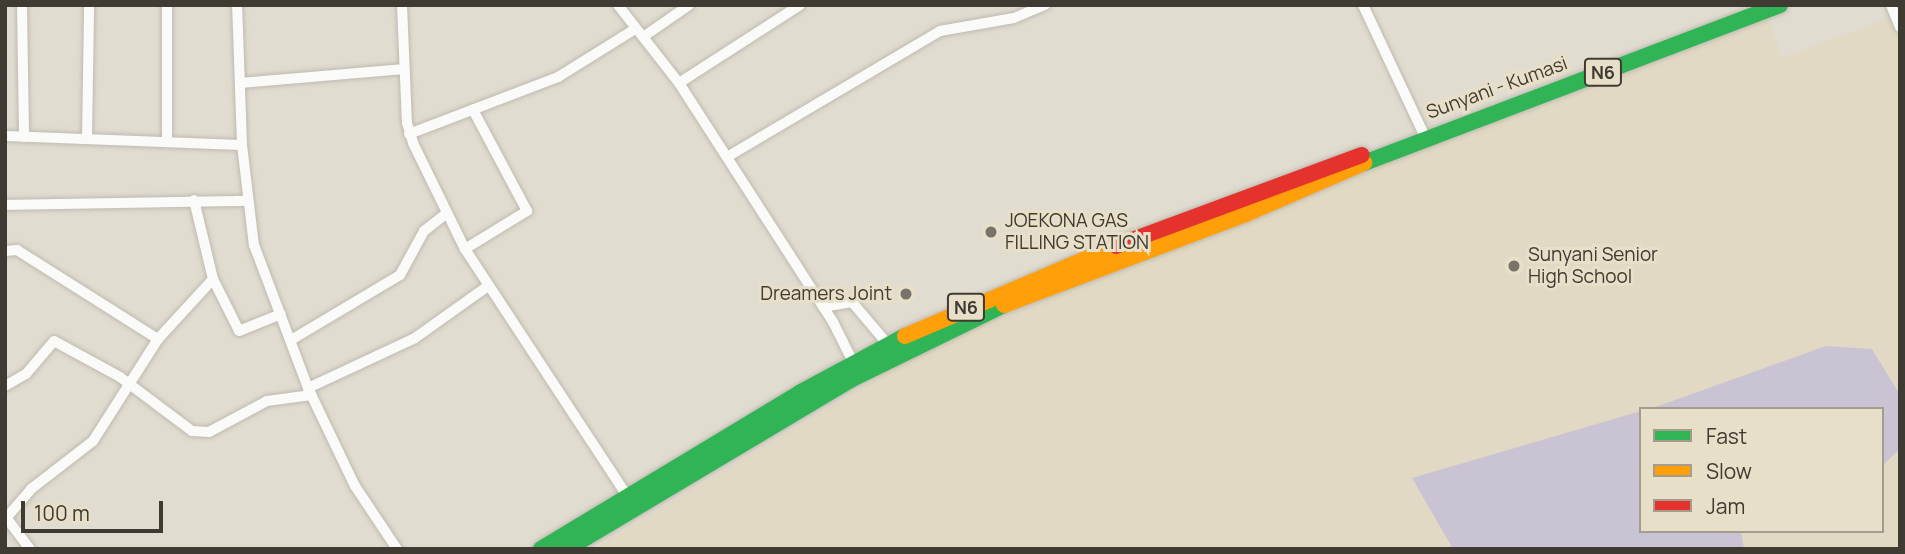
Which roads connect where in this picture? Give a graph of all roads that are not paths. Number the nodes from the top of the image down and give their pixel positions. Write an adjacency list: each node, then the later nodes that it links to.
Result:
1 (22, 5): 23 (street)
2 (89, 5): 24 (street)
3 (167, 5): 25 (street)
4 (237, 5): 17 (street)
5 (402, 5): 16 (street)
6 (618, 5): 15 (street)
7 (689, 5): 15 (street)
8 (800, 5): 18 (street)
9 (1045, 5): 27 (street)
10 (1363, 5): 22 (street)
11 (1780, 5): 13 (main road, Sunyani - Kumasi / N6)
12 (1891, 5): 14 (street)
13 (1753, 10): 22 (main road, Sunyani - Kumasi / N6)
14 (1900, 27)
15 (639, 33): 18 (street); 19 (street)
16 (404, 69): 17 (street); 20 (street)
17 (240, 83): 26 (street)
18 (679, 83): 27 (street)
19 (473, 110): 20 (street); 32 (street)
20 (409, 134): 31 (street)
21 (5, 136): 23 (street)
22 (1425, 136): 40 (main road, N6)
23 (24, 137): 24 (street)
24 (87, 139): 25 (street)
25 (167, 142): 26 (street)
26 (242, 145): 29 (street)
27 (727, 157): 36 (street)
28 (194, 200): 29 (street); 30 (street); 34 (street)
29 (246, 201): 37 (street)
30 (5, 205)
31 (446, 214): 32 (street); 39 (street)
32 (465, 249): 35 (street)
33 (5, 251): 38 (street)
34 (213, 279): 37 (street); 38 (street)
35 (488, 286): 44 (street); 45 (street)
36 (823, 307): 40 (street); 41 (street)
37 (281, 314): 39 (street)
38 (158, 339): 42 (street)
39 (290, 340): 44 (street)
40 (891, 349): 41 (main road, N6); 50 (main road, N6)
41 (853, 362): 45 (main road, N6)
42 (128, 383): 43 (street); 44 (street); 46 (street)
43 (5, 386)
44 (310, 391): 48 (street)
45 (628, 497): 49 (main road, N6)
46 (6, 517): 47 (street)
47 (30, 549)
48 (397, 549)
49 (541, 549)
50 (567, 549)

